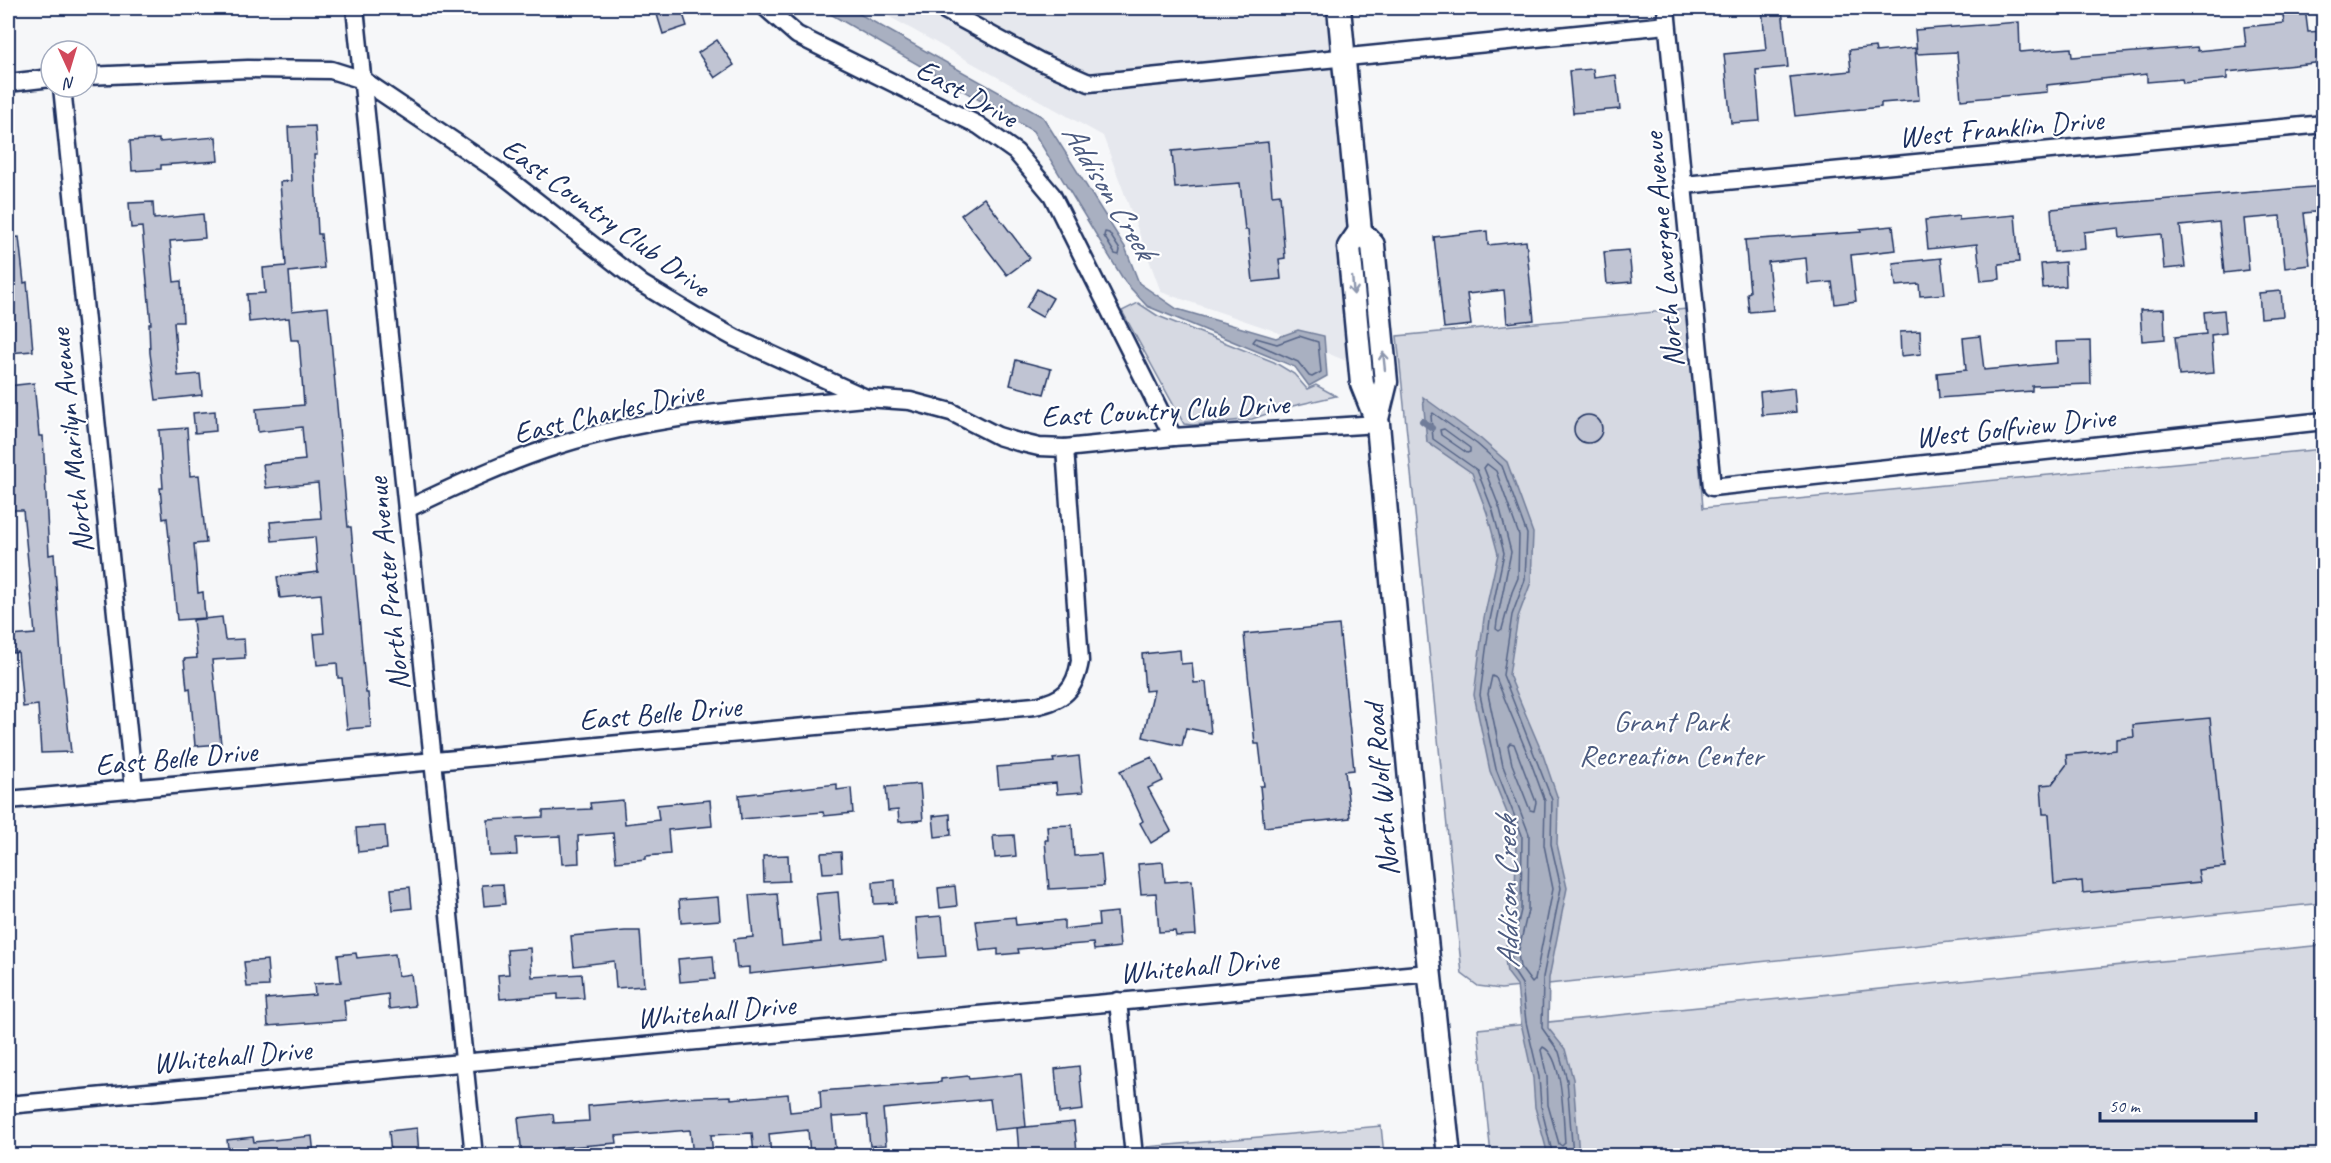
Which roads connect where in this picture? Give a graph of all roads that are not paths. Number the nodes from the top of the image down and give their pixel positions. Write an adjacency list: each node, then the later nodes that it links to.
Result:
1 (355, 8): 10 (street, North Prater Avenue)
2 (766, 8): 18 (street, East Drive)
3 (941, 8): 7 (street)
4 (1339, 8): 7 (main road, North Wolf Road)
5 (1666, 8): 6 (street, North Lavergne Avenue)
6 (1667, 25): 7 (street); 14 (street, North Lavergne Avenue)
7 (1344, 57): 17 (main road, North Wolf Road)
8 (99, 75): 10 (street, East Country Club Drive)
9 (39, 79): 11 (street)
10 (363, 80): 15 (street, East Country Club Drive); 21 (street, North Prater Avenue)
11 (8, 83)
12 (63, 99): 23 (street, North Marilyn Avenue)
13 (2324, 124): 14 (street, West Franklin Drive)
14 (1684, 186): 20 (street, North Lavergne Avenue)
15 (866, 398): 19 (street, East Country Club Drive); 21 (street, East Charles Drive)
16 (2324, 421): 20 (street, West Golfview Drive)
17 (1378, 422): 18 (street, East Country Club Drive); 25 (main road, North Wolf Road)
18 (1173, 437): 19 (street, East Country Club Drive)
19 (1065, 448): 22 (street, East Belle Drive)
20 (1712, 487)
21 (407, 508): 22 (street, North Prater Avenue)
22 (433, 761): 23 (street, East Belle Drive); 27 (street, North Prater Avenue)
23 (134, 789): 24 (street, East Belle Drive)
24 (8, 800)
25 (1429, 973): 26 (street, Whitehall Drive); 31 (main road, North Wolf Road)
26 (1118, 1001): 27 (street, Whitehall Drive); 30 (street)
27 (464, 1061): 28 (street, Whitehall Drive); 29 (street, North Prater Avenue)
28 (8, 1105)
29 (474, 1155)
30 (1134, 1155)
31 (1449, 1155)

